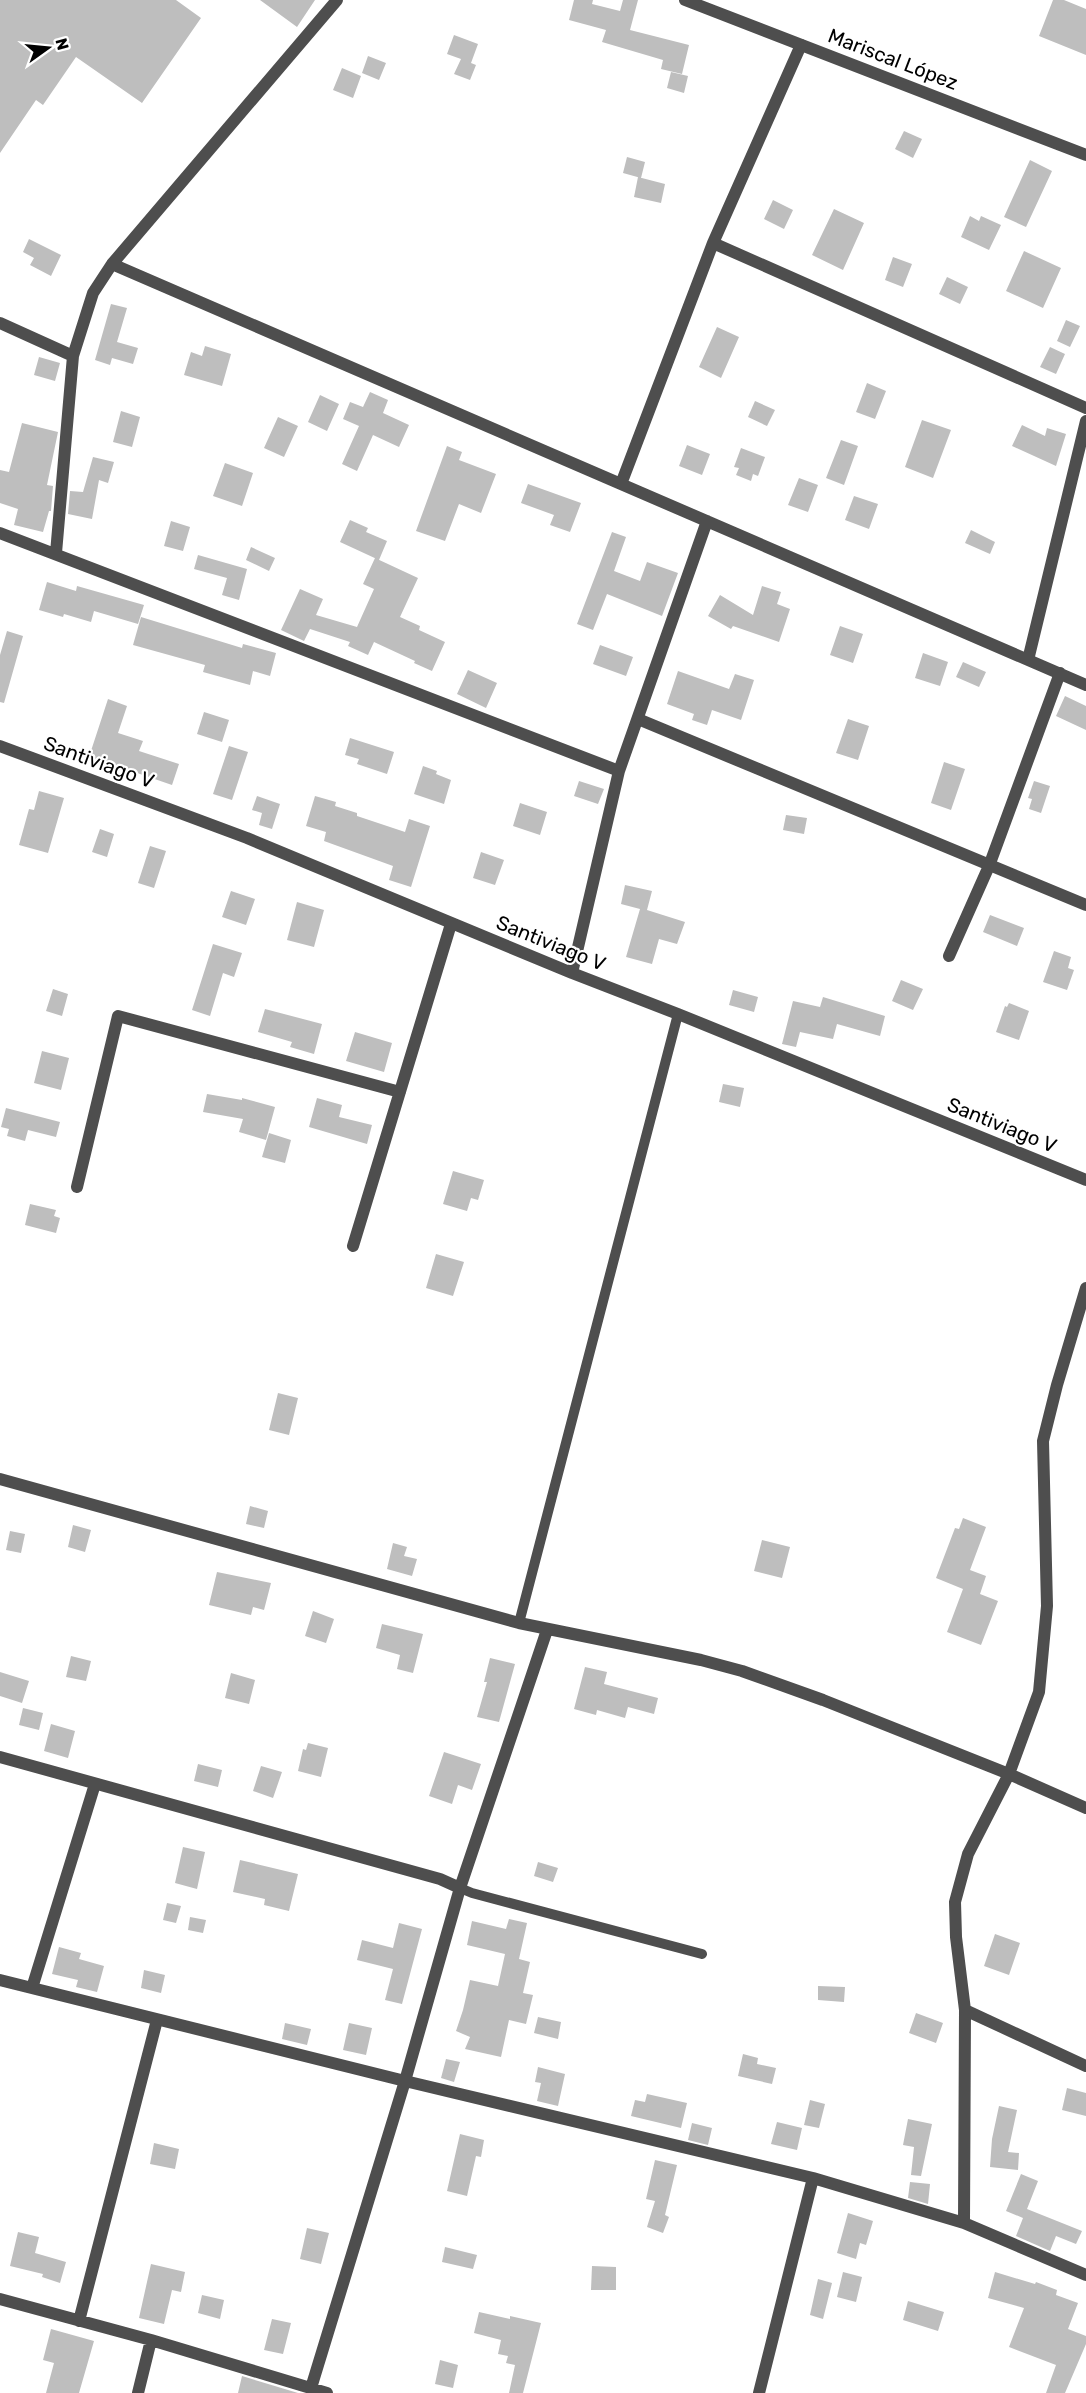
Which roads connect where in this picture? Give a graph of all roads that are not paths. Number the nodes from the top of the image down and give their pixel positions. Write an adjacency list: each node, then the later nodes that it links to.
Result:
1 (337, 0): 6 (street)
2 (686, 0): 3 (street, Mariscal López)
3 (801, 45): 4 (street, Mariscal López); 5 (street)
4 (1086, 155)
5 (713, 243): 9 (street); 11 (street)
6 (112, 264): 8 (street); 11 (street)
7 (0, 323): 8 (street)
8 (73, 356): 14 (street)
9 (1086, 408)
10 (1086, 421): 15 (street)
11 (621, 484): 12 (street)
12 (707, 521): 15 (street); 18 (street)
13 (0, 533): 14 (street)
14 (56, 553): 20 (street)
15 (1028, 660): 16 (street)
16 (1060, 673): 17 (street); 21 (street)
17 (1086, 685)
18 (638, 719): 20 (street); 21 (street)
19 (0, 746): 23 (street, Santiviago V)
20 (619, 771): 25 (street)
21 (989, 866): 22 (street); 24 (street)
22 (1086, 905)
23 (451, 924): 25 (street, Santiviago V); 27 (street)
24 (949, 956)
25 (572, 973): 26 (street, Santiviago V)
26 (678, 1014): 28 (street, Santiviago V); 33 (lane)
27 (400, 1092): 29 (street); 30 (street)
28 (1086, 1180)
29 (77, 1187)
30 (353, 1246)
31 (1086, 1288): 36 (street)
32 (0, 1479): 33 (street)
33 (519, 1623): 34 (street)
34 (547, 1630): 36 (street); 39 (street)
35 (0, 1757): 37 (street)
36 (1009, 1774): 38 (street); 43 (street)
37 (95, 1784): 39 (street); 42 (street)
38 (1086, 1808)
39 (460, 1888): 40 (lane); 46 (street)
40 (702, 1954)
41 (0, 1980): 42 (street)
42 (32, 1988): 44 (street)
43 (965, 2010): 45 (street); 48 (street)
44 (157, 2020): 46 (street); 51 (street)
45 (1086, 2066)
46 (405, 2081): 47 (street); 53 (street)
47 (813, 2178): 48 (street); 56 (street)
48 (964, 2223): 49 (street)
49 (1086, 2275)
50 (0, 2299): 51 (street)
51 (79, 2321): 52 (street)
52 (151, 2340): 53 (street); 54 (street)
53 (311, 2388): 55 (street)
54 (138, 2393)
55 (327, 2393)
56 (759, 2393)

